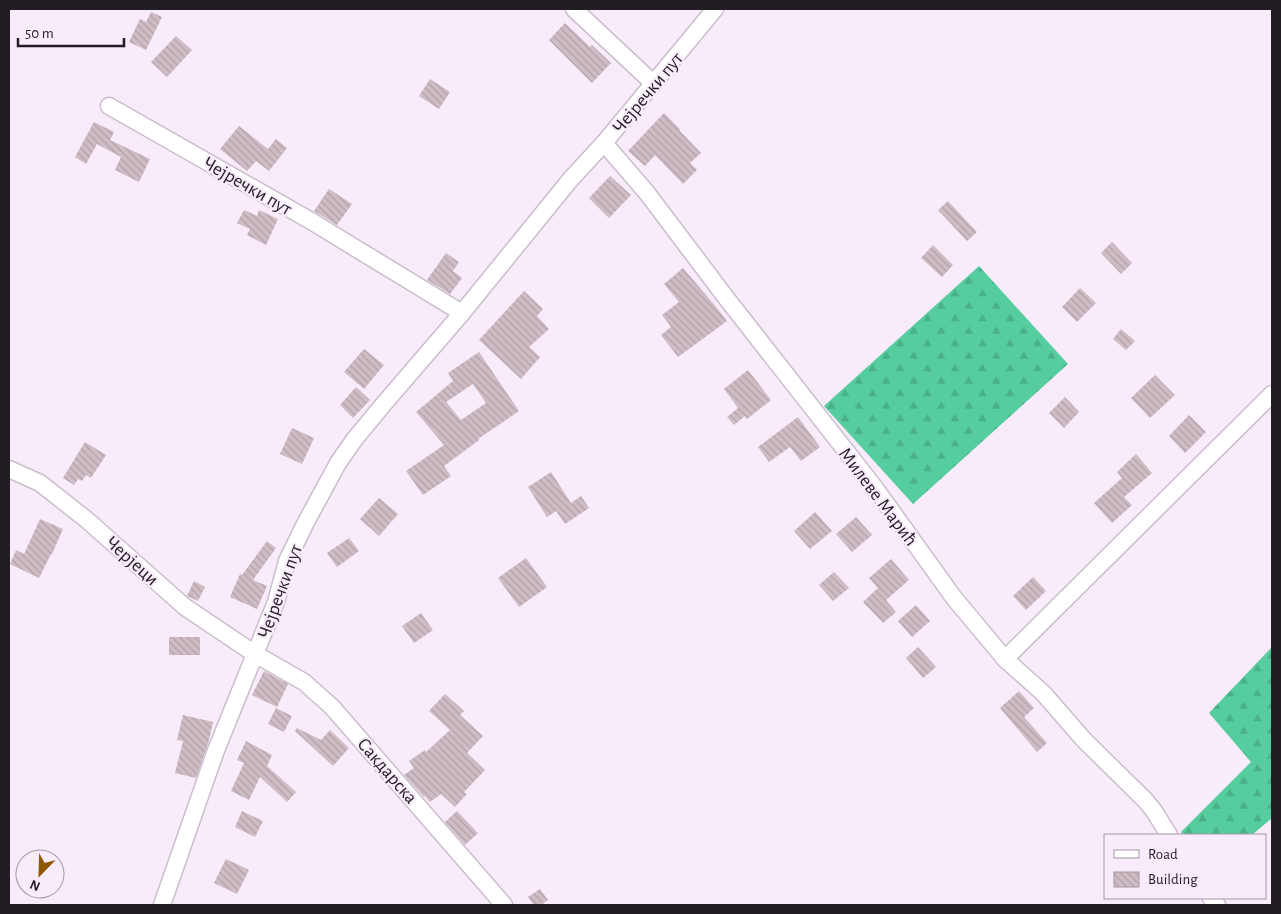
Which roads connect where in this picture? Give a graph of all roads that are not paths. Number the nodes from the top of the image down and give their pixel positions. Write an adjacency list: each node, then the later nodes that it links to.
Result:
1 (574, 9): 3 (street)
2 (715, 9): 3 (street, Чејречки пут)
3 (654, 84): 5 (street, Чејречки пут)
4 (109, 106): 6 (street, Чејречки пут)
5 (604, 143): 6 (street, Чејречки пут); 10 (street, Милеве Мaрић)
6 (462, 313): 9 (street, Чејречки пут)
7 (1272, 394): 10 (street)
8 (9, 469): 9 (street, Черјеци)
9 (255, 654): 12 (street, Чејречки пут); 13 (street, Сакдарска)
10 (1005, 659): 11 (street, Милеве Мaрић)
11 (1168, 834)
12 (162, 905)
13 (504, 905)

